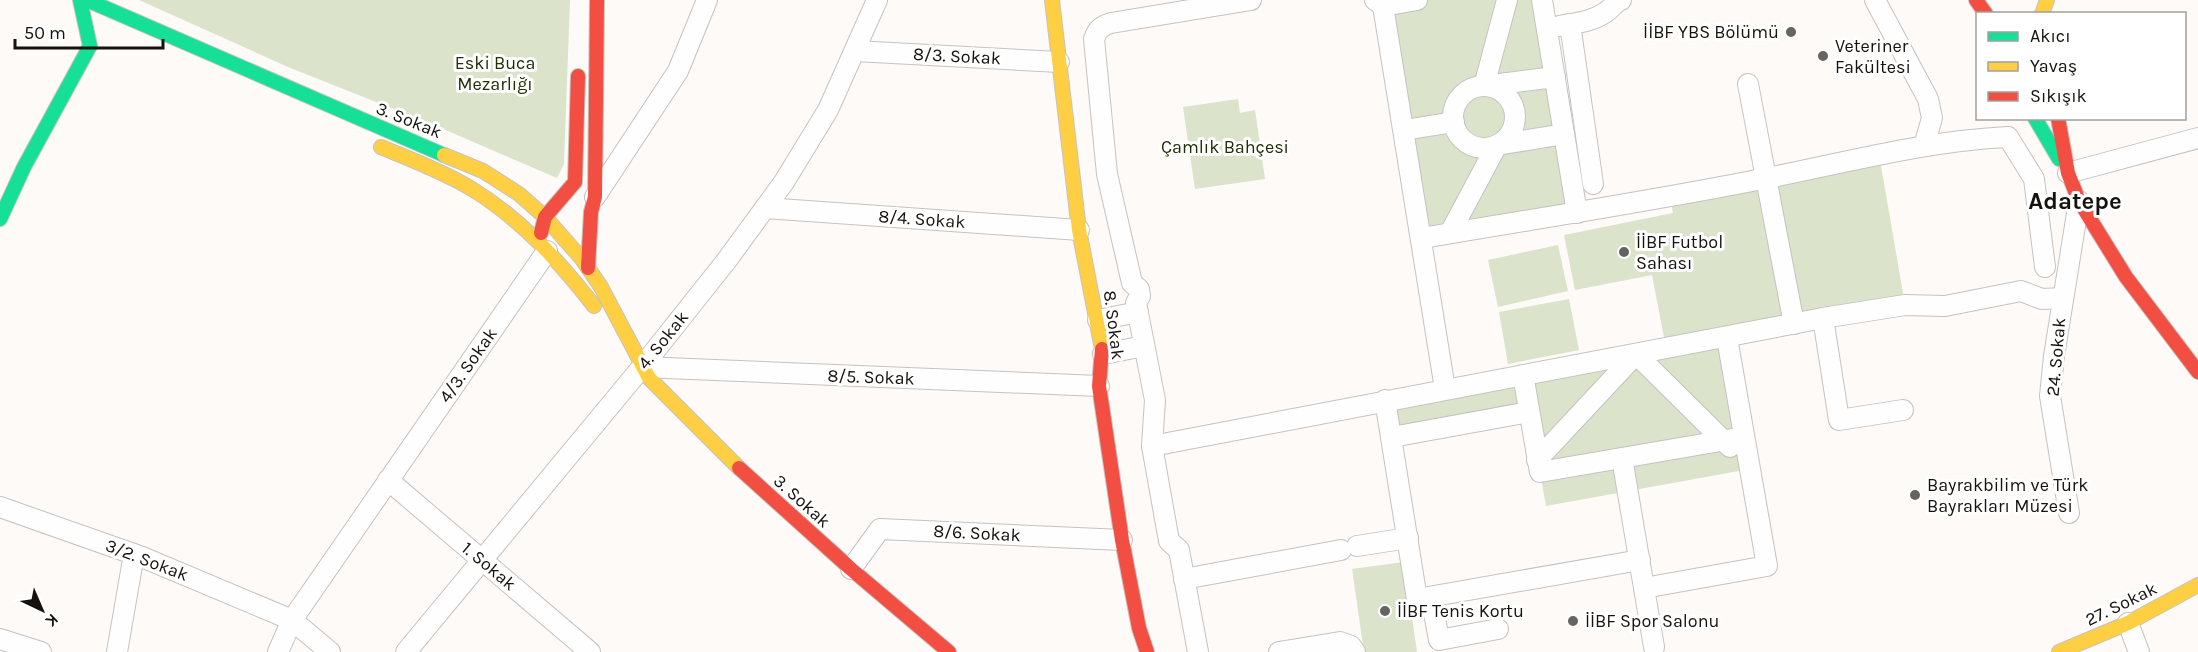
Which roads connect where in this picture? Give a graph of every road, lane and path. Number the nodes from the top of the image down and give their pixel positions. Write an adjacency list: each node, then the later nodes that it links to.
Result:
1 (83, 0): 15 (main road); 32 (main road); 39 (main road, 3. Sokak)
2 (597, 0): 35 (main road)
3 (706, 0): 35 (street)
4 (877, 0): 16 (street, 4. Sokak)
5 (1052, 0): 17 (main road, 8. Sokak)
6 (1251, 0): 48 (street)
7 (1417, 0): 12 (street)
8 (1507, 0): 21 (street)
9 (1542, 0): 14 (street)
10 (1621, 0): 13 (street)
11 (1875, 0): 30 (street)
12 (1379, 3): 25 (street)
13 (1570, 24): 14 (street); 34 (street)
14 (1548, 27): 19 (street)
15 (116, 29)
16 (855, 51): 17 (street, 8/3. Sokak); 37 (street, 4. Sokak)
17 (1059, 62): 41 (main road, 8. Sokak)
18 (578, 67): 39 (main road)
19 (1555, 77): 21 (street); 26 (street)
20 (1748, 84): 33 (street)
21 (1484, 86): 24 (street); 29 (street)
22 (2036, 120): 31 (main road)
23 (2058, 120): 31 (main road)
24 (1454, 122): 25 (street); 29 (street)
25 (1404, 130): 43 (street)
26 (1564, 134): 29 (street); 38 (street)
27 (2198, 138): 31 (street)
28 (369, 142): 44 (main road, 3. Sokak)
29 (1497, 145): 42 (street)
30 (1924, 146): 33 (street); 45 (street)
31 (2068, 174): 36 (main road)
32 (9, 178): 40 (main road)
33 (1767, 178): 38 (street); 51 (street)
34 (1593, 184)
35 (595, 197): 46 (main road)
36 (2079, 201): 47 (street, 24. Sokak); 56 (main road)
37 (765, 208): 41 (street, 8/4. Sokak); 57 (street, 4. Sokak)
38 (1577, 213): 42 (street)
39 (544, 217): 44 (main road); 46 (main road, 3. Sokak)
40 (0, 219)
41 (1079, 230): 50 (main road, 8. Sokak)
42 (1450, 234): 43 (street)
43 (1422, 238): 60 (street)
44 (547, 251): 57 (main road, 3. Sokak); 71 (street, 4/3. Sokak)
45 (2045, 267)
46 (588, 268): 57 (main road, 3. Sokak)
47 (2062, 298): 49 (street); 73 (street, 24. Sokak)
48 (1137, 307): 50 (street); 53 (street)
49 (1823, 318): 51 (street); 62 (street)
50 (1098, 320): 54 (main road, 8. Sokak)
51 (1794, 324): 52 (street)
52 (1727, 338): 55 (street); 65 (street)
53 (1144, 346): 54 (street); 67 (street)
54 (1103, 354): 59 (main road, 8. Sokak)
55 (1636, 354): 58 (street); 66 (street); 69 (street)
56 (2196, 366)
57 (642, 367): 59 (street, 8/5. Sokak); 77 (street, 4. Sokak); 79 (main road, 3. Sokak)
58 (1523, 375): 60 (street); 63 (street)
59 (1099, 386): 75 (main road, 8. Sokak)
60 (1445, 389): 61 (street)
61 (1386, 400): 64 (street); 67 (street)
62 (1903, 410)
63 (1529, 412): 64 (street); 69 (street)
64 (1392, 436): 74 (street)
65 (1744, 437): 66 (street); 70 (street)
66 (1723, 440): 68 (street); 70 (street)
67 (1152, 446): 80 (street)
68 (1622, 458): 69 (street); 78 (street)
69 (1538, 466)
70 (1750, 469): 82 (street)
71 (388, 480): 77 (street, 1. Sokak); 84 (street, 4/3. Sokak)
72 (0, 507): 76 (street, 3/2. Sokak)
73 (2069, 513)
74 (1408, 538): 80 (street); 83 (street)
75 (1122, 540): 79 (street, 8/6. Sokak); 96 (main road, 8. Sokak)
76 (134, 554): 84 (street, 3/2. Sokak); 90 (street)
77 (483, 560): 93 (street, 4. Sokak); 94 (street, 1. Sokak)
78 (1640, 560): 82 (street); 83 (street)
79 (851, 569): 95 (main road, 3. Sokak)
80 (1184, 579): 97 (street)
81 (2198, 585): 85 (main road, 27. Sokak)
82 (1644, 588): 88 (street)
83 (1431, 597): 86 (street)
84 (292, 620): 91 (street); 92 (street, 3/2. Sokak)
85 (2128, 623): 100 (main road, 27. Sokak); 101 (street)
86 (1497, 629)
87 (0, 639): 89 (street)
88 (1653, 647)
89 (41, 652)
90 (117, 652)
91 (278, 652)
92 (330, 652)
93 (406, 652)
94 (590, 652)
95 (949, 652)
96 (1147, 652)
97 (1198, 652)
98 (1279, 652): 99 (street)
99 (1355, 652)
100 (2059, 652)
101 (2139, 652)

